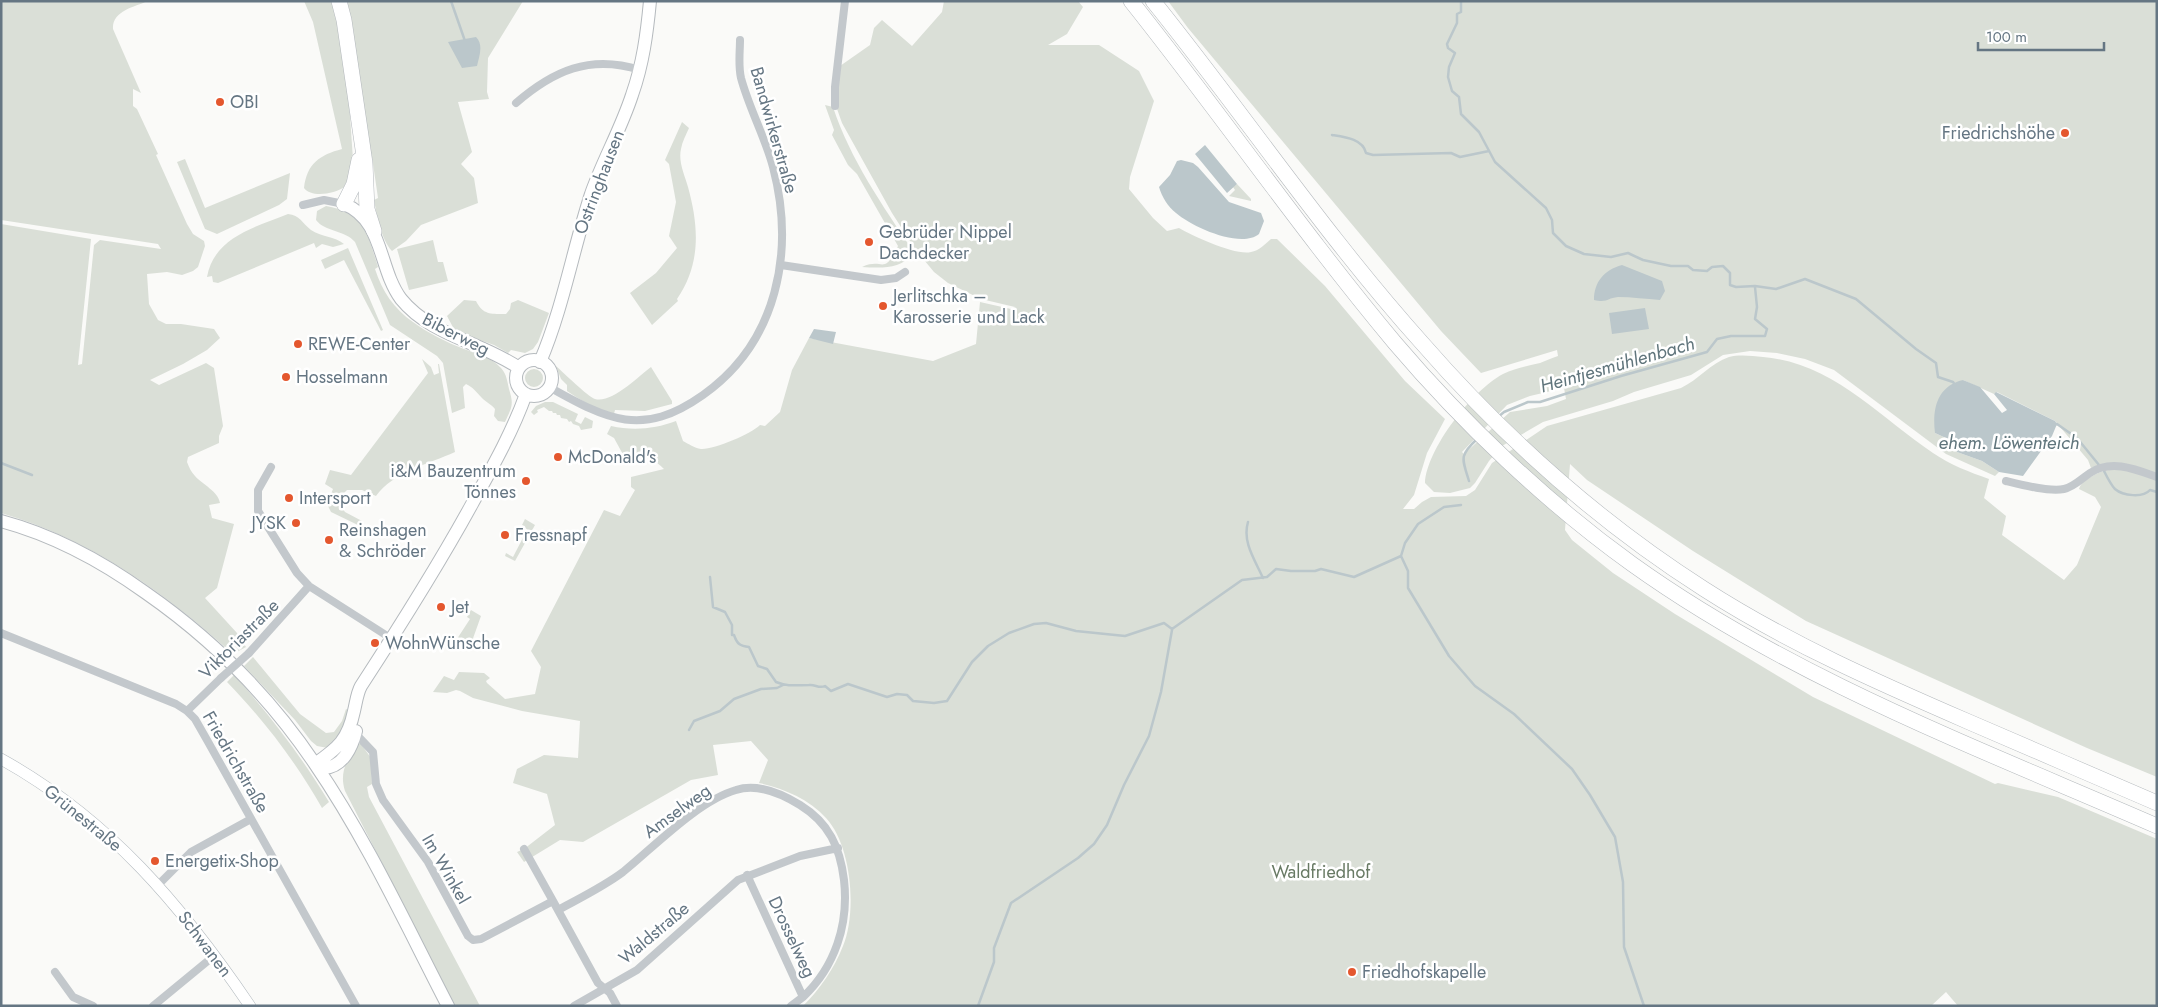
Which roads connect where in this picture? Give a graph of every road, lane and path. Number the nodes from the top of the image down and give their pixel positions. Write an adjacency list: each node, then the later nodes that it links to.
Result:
1 (339, 1): 10 (highway)
2 (650, 1): 7 (main road, Ostringhausen)
3 (845, 1): 9 (street)
4 (1131, 1): 36 (highway)
5 (1153, 1): 34 (highway)
6 (740, 40): 15 (street, Bandwirkerstraße)
7 (640, 70): 8 (street); 17 (main road, Ostringhausen)
8 (516, 104)
9 (835, 106)
10 (360, 133): 11 (highway); 13 (highway)
11 (366, 186): 13 (highway); 14 (highway)
12 (303, 205): 13 (street)
13 (347, 206): 14 (main road, Biberweg)
14 (374, 231): 18 (main road, Biberweg)
15 (781, 265): 16 (street); 19 (street, Bandwirkerstraße)
16 (905, 272)
17 (540, 362): 18 (main road); 19 (main road)
18 (519, 368): 20 (main road)
19 (549, 388): 20 (main road)
20 (526, 394): 27 (main road)
21 (271, 467): 25 (street)
22 (2157, 477): 23 (street)
23 (2006, 481)
24 (1, 521): 32 (main road)
25 (309, 586): 27 (street); 28 (street, Viktoriastraße, bridge)
26 (1, 633): 28 (street, Friedrichstraße)
27 (392, 639): 29 (main road)
28 (187, 711): 35 (street, Friedrichstraße)
29 (353, 731): 31 (main road); 32 (main road); 41 (street, Im Winkel)
30 (1, 759): 40 (street, Grünestraße)
31 (343, 759): 32 (main road); 33 (main road)
32 (315, 764): 33 (main road)
33 (335, 795): 51 (main road)
34 (2157, 803)
35 (252, 819): 40 (street); 50 (street, Friedrichstraße)
36 (2157, 826)
37 (838, 848): 39 (street); 42 (street, Amselweg); 46 (street, Amselweg)
38 (524, 849): 41 (street)
39 (748, 875): 45 (street, Waldstraße); 46 (street, Drosselweg)
40 (158, 885): 43 (street, Schwanen)
41 (553, 901): 42 (street)
42 (558, 910): 45 (street)
43 (214, 955): 48 (street); 49 (street, Schwanen)
44 (55, 972): 47 (street)
45 (605, 989): 52 (street, Waldstraße); 53 (street)
46 (803, 997): 54 (street, Drosselweg)
47 (93, 1006)
48 (153, 1006)
49 (250, 1006)
50 (356, 1006)
51 (448, 1006)
52 (574, 1006)
53 (617, 1006)
54 (791, 1006)

